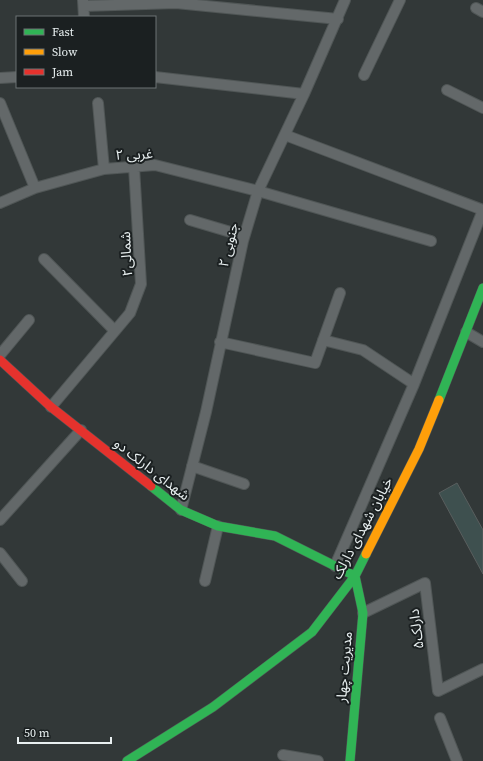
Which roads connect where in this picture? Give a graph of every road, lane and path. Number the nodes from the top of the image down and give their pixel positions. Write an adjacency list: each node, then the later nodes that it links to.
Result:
1 (345, 0): 6 (street, ۲ جنوبی)
2 (400, 0): 7 (street)
3 (163, 2): 4 (street); 6 (street)
4 (83, 3): 5 (street)
5 (84, 16)
6 (338, 19): 12 (street, ۲ جنوبی)
7 (364, 75)
8 (16, 77): 10 (street)
9 (156, 77): 12 (street)
10 (0, 78)
11 (447, 90): 15 (street)
12 (304, 94): 16 (street, ۲ جنوبی)
13 (0, 103): 19 (street)
14 (98, 103): 18 (street)
15 (483, 108)
16 (285, 135): 20 (street, ۲ جنوبی); 22 (street)
17 (134, 167): 18 (street, ۲ غربی); 20 (street, ۲ غربی); 30 (street, شمالی۲)
18 (104, 169): 19 (street, ۲ غربی)
19 (35, 188): 21 (street, ۲ غربی)
20 (258, 191): 24 (street, ۲ جنوبی); 25 (street, ۲ غربی)
21 (0, 203)
22 (483, 210): 37 (street)
23 (190, 220): 24 (street)
24 (244, 236): 33 (street, ۲ جنوبی)
25 (431, 241)
26 (44, 259): 30 (street)
27 (483, 288): 31 (street, خیابان شهدای دارلک)
28 (340, 293): 32 (street)
29 (29, 320): 35 (street)
30 (115, 331): 38 (street, شمالی۲)
31 (466, 332): 34 (street); 47 (street, خیابان شهدای دارلک)
32 (323, 340): 33 (street); 37 (street)
33 (220, 342): 40 (street, ۲ جنوبی)
34 (483, 342)
35 (0, 355)
36 (0, 360): 38 (street, شهدای دارلک دو)
37 (414, 384): 46 (street)
38 (51, 407): 39 (street, شهدای دارلک دو)
39 (81, 430): 42 (street, شهدای دارلک دو); 43 (street)
40 (192, 466): 41 (street); 42 (street, ۲ جنوبی)
41 (244, 484)
42 (181, 510): 44 (street, شهدای دارلک دو)
43 (0, 520)
44 (218, 526): 46 (street, شهدای دارلک دو); 49 (street)
45 (0, 553): 48 (street)
46 (335, 566): 47 (street, شهدای دارلک دو)
47 (355, 576): 50 (street, مدیریت چهار); 54 (street, خیابان شهدای دارلک)
48 (22, 581)
49 (205, 581)
50 (363, 613): 51 (street, دارلک۵); 56 (street, مدیریت چهار)
51 (483, 669)
52 (440, 718): 57 (street)
53 (283, 755): 55 (street)
54 (127, 761)
55 (318, 761)
56 (350, 761)
57 (457, 761)

